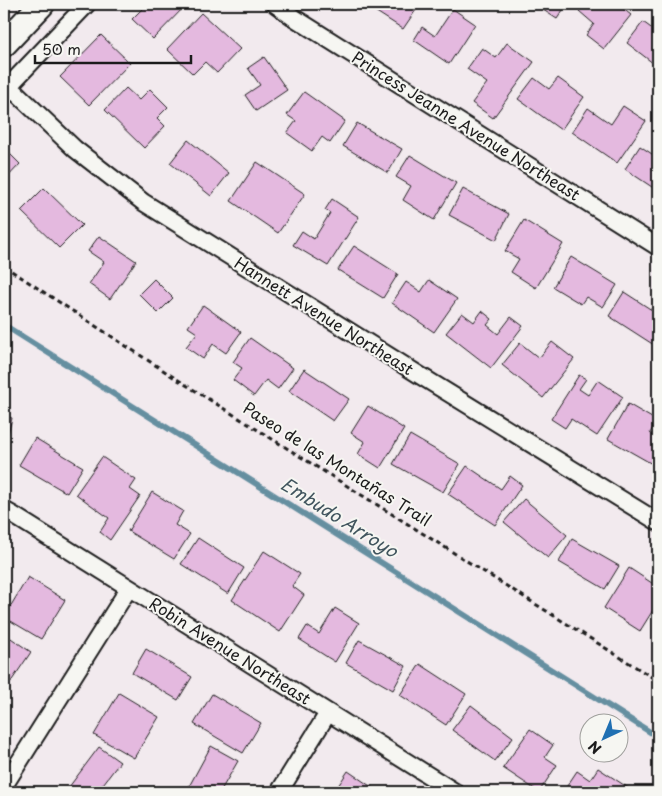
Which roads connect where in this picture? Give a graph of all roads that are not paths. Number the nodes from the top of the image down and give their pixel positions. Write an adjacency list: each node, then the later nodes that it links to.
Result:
1 (42, 4): 4 (main road)
2 (87, 4): 5 (street)
3 (275, 4): 6 (street, Princess Jeanne Avenue Northeast)
4 (4, 44)
5 (6, 88): 8 (street, Hannett Avenue Northeast)
6 (658, 246)
7 (4, 510): 9 (street, Robin Avenue Northeast)
8 (658, 522)
9 (129, 588): 10 (street, Robin Avenue Northeast); 11 (street)
10 (328, 713): 12 (street); 13 (street, Robin Avenue Northeast)
11 (4, 786)
12 (279, 792)
13 (455, 792)

